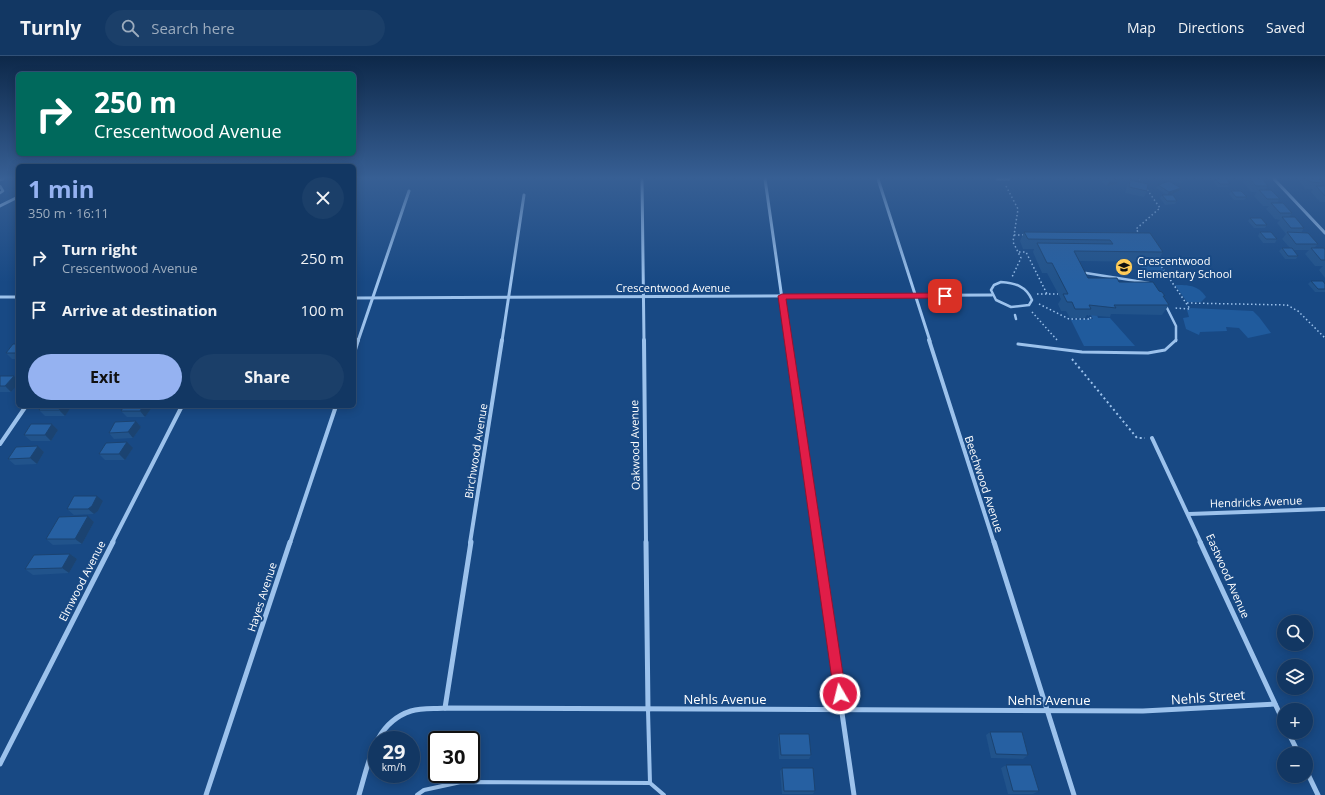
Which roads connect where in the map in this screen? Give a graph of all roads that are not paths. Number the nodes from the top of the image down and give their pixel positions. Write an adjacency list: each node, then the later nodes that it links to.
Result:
1 (401, 213): 17 (street)
2 (521, 213): 15 (street, Birchwood Avenue)
3 (642, 213): 18 (street, Oakwood Avenue)
4 (770, 213): 11 (street)
5 (889, 213): 12 (street, Beechwood Avenue)
6 (1307, 213): 7 (street)
7 (1325, 233)
8 (1086, 273): 9 (lane)
9 (1152, 283)
10 (992, 295): 10 (lane); 12 (street, Crescentwood Avenue)
11 (782, 296): 12 (street, Crescentwood Avenue); 18 (street, Crescentwood Avenue); 35 (street)
12 (914, 296): 36 (street, Beechwood Avenue)
13 (0, 297): 14 (street)
14 (16, 297)
15 (508, 297): 17 (street, Crescentwood Avenue); 18 (street, Crescentwood Avenue); 32 (street, Birchwood Avenue)
16 (356, 298): 17 (street, Crescentwood Avenue)
17 (372, 298): 23 (street)
18 (642, 298): 34 (street, Oakwood Avenue)
19 (1164, 302): 22 (lane)
20 (1015, 315): 21 (lane)
21 (1016, 319)
22 (1018, 344)
23 (356, 347)
24 (25, 408): 28 (street)
25 (181, 408): 38 (street, Elmwood Avenue)
26 (335, 408): 41 (street, Hayes Avenue)
27 (1152, 438): 30 (street, Eastwood Avenue)
28 (0, 444)
29 (1325, 509): 30 (street, Hendricks Avenue)
30 (1189, 514): 31 (street, Eastwood Avenue)
31 (1275, 704): 33 (street, Eastwood Avenue); 37 (street, Nehls Street)
32 (445, 708): 34 (street, Nehls Avenue); 42 (street, Nehls Avenue)
33 (1277, 708)
34 (648, 710): 35 (street, Nehls Avenue); 39 (lane)
35 (842, 710): 36 (street, Nehls Avenue); 45 (street)
36 (1047, 711): 37 (street, Nehls Avenue); 46 (street, Beechwood Avenue)
37 (1143, 712)
38 (0, 764)
39 (650, 783): 43 (lane); 44 (lane)
40 (1312, 783): 47 (street)
41 (206, 795)
42 (359, 795)
43 (417, 795)
44 (664, 795)
45 (854, 795)
46 (1074, 795)
47 (1318, 795)

